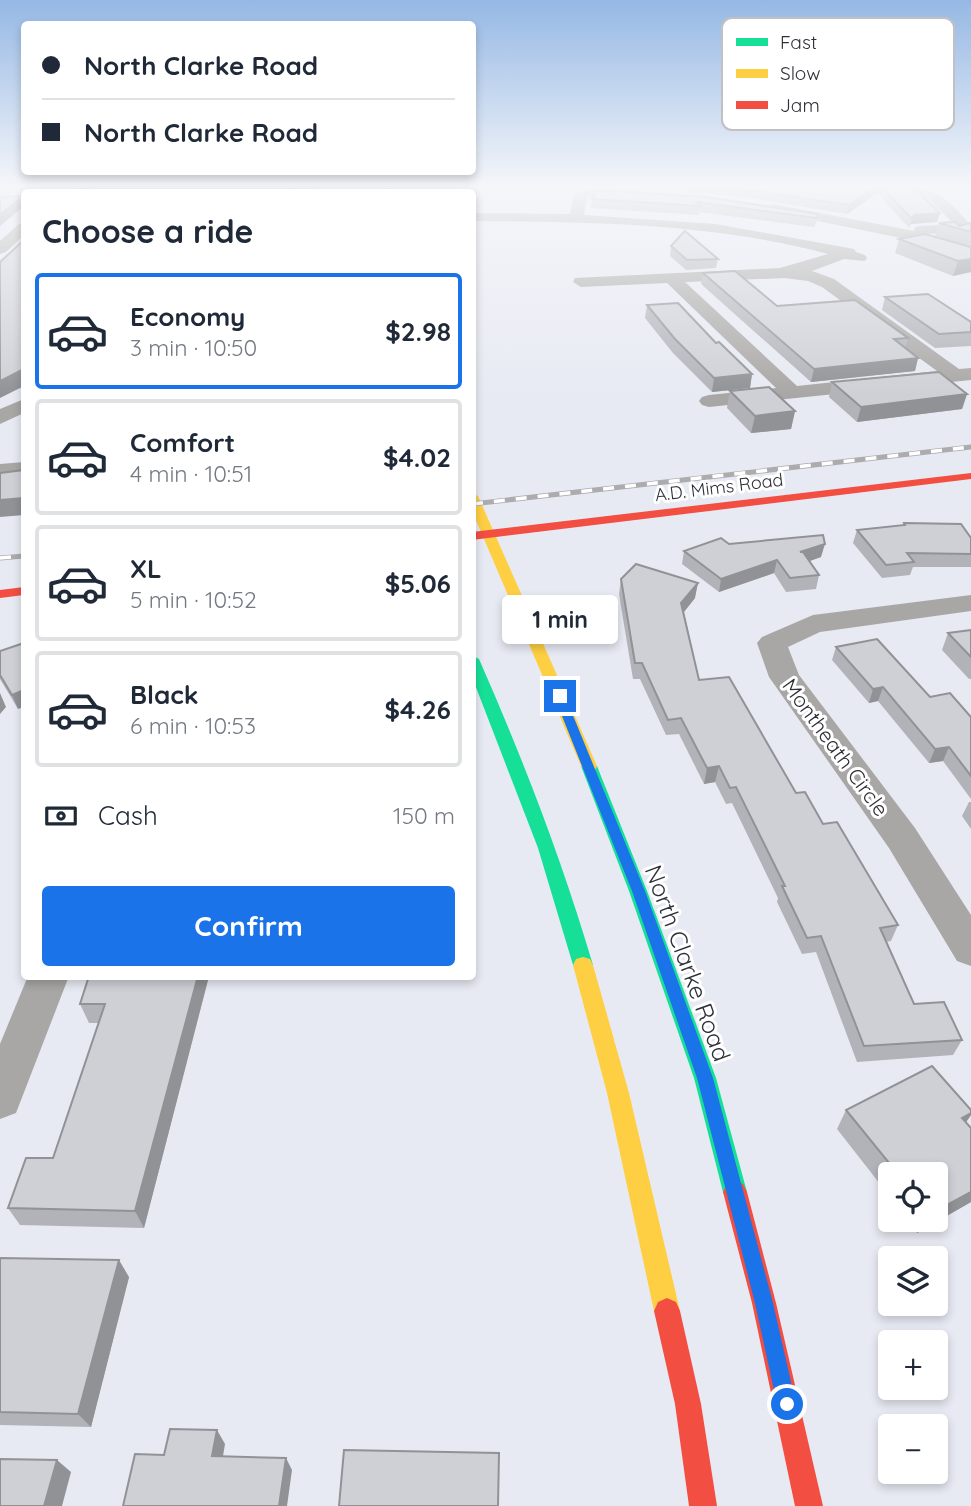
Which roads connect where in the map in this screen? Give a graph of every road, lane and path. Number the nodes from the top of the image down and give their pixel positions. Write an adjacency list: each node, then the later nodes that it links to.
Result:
1 (827, 255): 2 (street)
2 (823, 256): 3 (street)
3 (793, 267): 4 (street); 6 (street)
4 (671, 278): 5 (street); 7 (street)
5 (581, 282)
6 (963, 375): 7 (street)
7 (793, 393): 8 (street)
8 (709, 401)
9 (21, 407): 10 (street)
10 (0, 418)
11 (21, 469): 12 (street)
12 (0, 471)
13 (971, 476): 15 (street, A.D. Mims Road)
14 (476, 513): 15 (street, North Clarke Road)
15 (481, 535): 24 (street, North Clarke Road)
16 (21, 591): 17 (street)
17 (0, 594)
18 (971, 603): 20 (street, Montheath Circle)
19 (476, 668): 23 (street)
20 (971, 949)
21 (47, 980): 22 (street)
22 (0, 1098)
23 (703, 1506)
24 (809, 1506)

